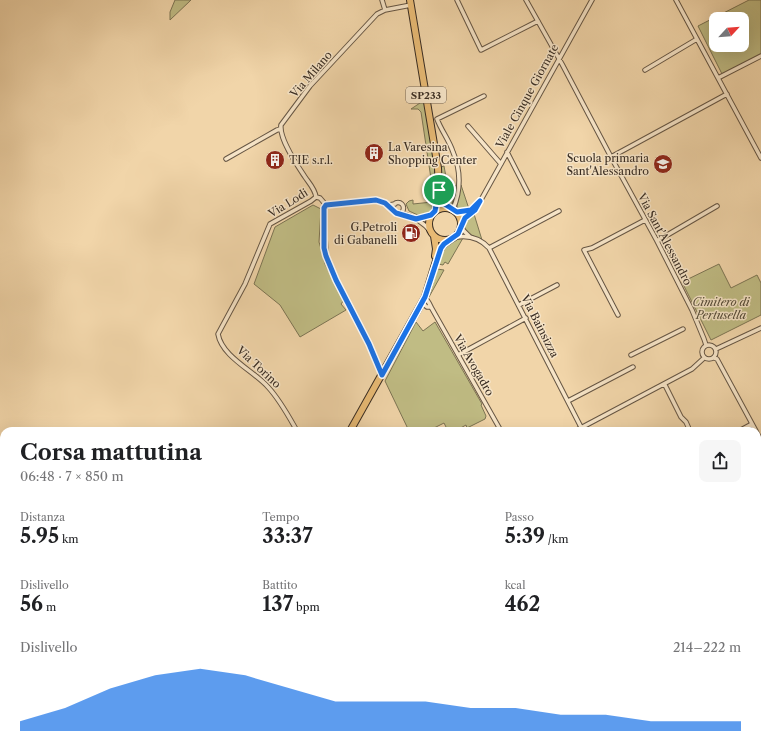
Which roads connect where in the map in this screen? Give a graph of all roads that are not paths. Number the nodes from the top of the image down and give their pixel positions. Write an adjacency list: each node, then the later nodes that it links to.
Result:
1 (382, 0): 7 (street)
2 (457, 0): 8 (street)
3 (526, 0): 8 (street, Via Sant'Alessandro)
4 (592, 0): 11 (street, Viale Cinque Giornate)
5 (676, 0): 9 (street)
6 (410, 3): 7 (street, Via Milano); 23 (main road, SP233)
7 (385, 10): 17 (street, Via Milano)
8 (538, 21): 11 (street, Via Sant'Alessandro)
9 (697, 39): 12 (street); 13 (street)
10 (761, 56): 13 (street)
11 (559, 58): 18 (street, Viale Cinque Giornate); 19 (street, Via Sant'Alessandro)
12 (644, 70)
13 (718, 78): 14 (street)
14 (727, 94): 19 (street); 20 (street)
15 (484, 96): 32 (street)
16 (468, 126): 22 (street)
17 (280, 129): 21 (street); 25 (street, Via Lodi)
18 (507, 152): 22 (street, Viale Cinque Giornate); 24 (street)
19 (611, 157): 39 (street, Via Sant'Alessandro)
20 (761, 158)
21 (226, 159)
22 (501, 164): 26 (street, Viale Cinque Giornate)
23 (439, 190): 32 (main road, SP233); 36 (main road, SP233)
24 (528, 193)
25 (316, 197): 29 (street); 55 (street, Via Lodi)
26 (480, 201): 32 (street, Viale Cinque Giornate); 40 (street, Viale Cinque Giornate)
27 (385, 203): 28 (street); 29 (street); 33 (street)
28 (395, 204): 31 (street); 33 (street)
29 (326, 205): 63 (street)
30 (717, 206): 44 (street)
31 (404, 207): 35 (street); 37 (street)
32 (453, 210): 36 (main road); 40 (main road, SP233)
33 (394, 211): 35 (street)
34 (559, 211): 45 (street)
35 (400, 213): 37 (street)
36 (433, 213): 38 (street); 41 (main road, SP233)
37 (410, 216): 38 (street)
38 (416, 219): 41 (street)
39 (645, 220): 44 (street, Via Sant'Alessandro); 51 (street)
40 (462, 225): 42 (street); 43 (main road, SP233)
41 (432, 234): 43 (main road); 46 (main road, SP233)
42 (471, 237): 43 (street); 45 (street)
43 (453, 238): 46 (main road, SP233)
44 (657, 241): 56 (street, Via Sant'Alessandro)
45 (490, 248): 49 (street, Via Bainsizza)
46 (430, 284): 48 (main road, SP233)
47 (557, 285): 49 (street)
48 (423, 300): 50 (street, Via Avogadro); 50 (street); 63 (main road, SP233)
49 (519, 305): 52 (street, Via Bainsizza)
50 (431, 307): 58 (street, Via Avogadro)
51 (618, 315)
52 (526, 318): 58 (street); 65 (street, Via Bainsizza)
53 (683, 328): 59 (street)
54 (761, 328): 57 (street)
55 (219, 339): 67 (street, Via Torino)
56 (706, 346): 57 (street); 60 (street)
57 (716, 349): 61 (street)
58 (458, 355): 69 (street, Via Avogadro)
59 (630, 355)
60 (704, 358): 61 (street); 64 (street)
61 (714, 358): 66 (street)
62 (633, 367): 65 (street)
63 (382, 375): 68 (main road, SP233)
64 (664, 385): 71 (street); 72 (street)
65 (568, 401): 70 (street, Via Bainsizza)
66 (752, 424): 73 (street); 74 (street)
67 (295, 427)
68 (352, 427)
69 (499, 427)
70 (582, 427)
71 (587, 427)
72 (688, 427)
73 (746, 427)
74 (754, 427)

